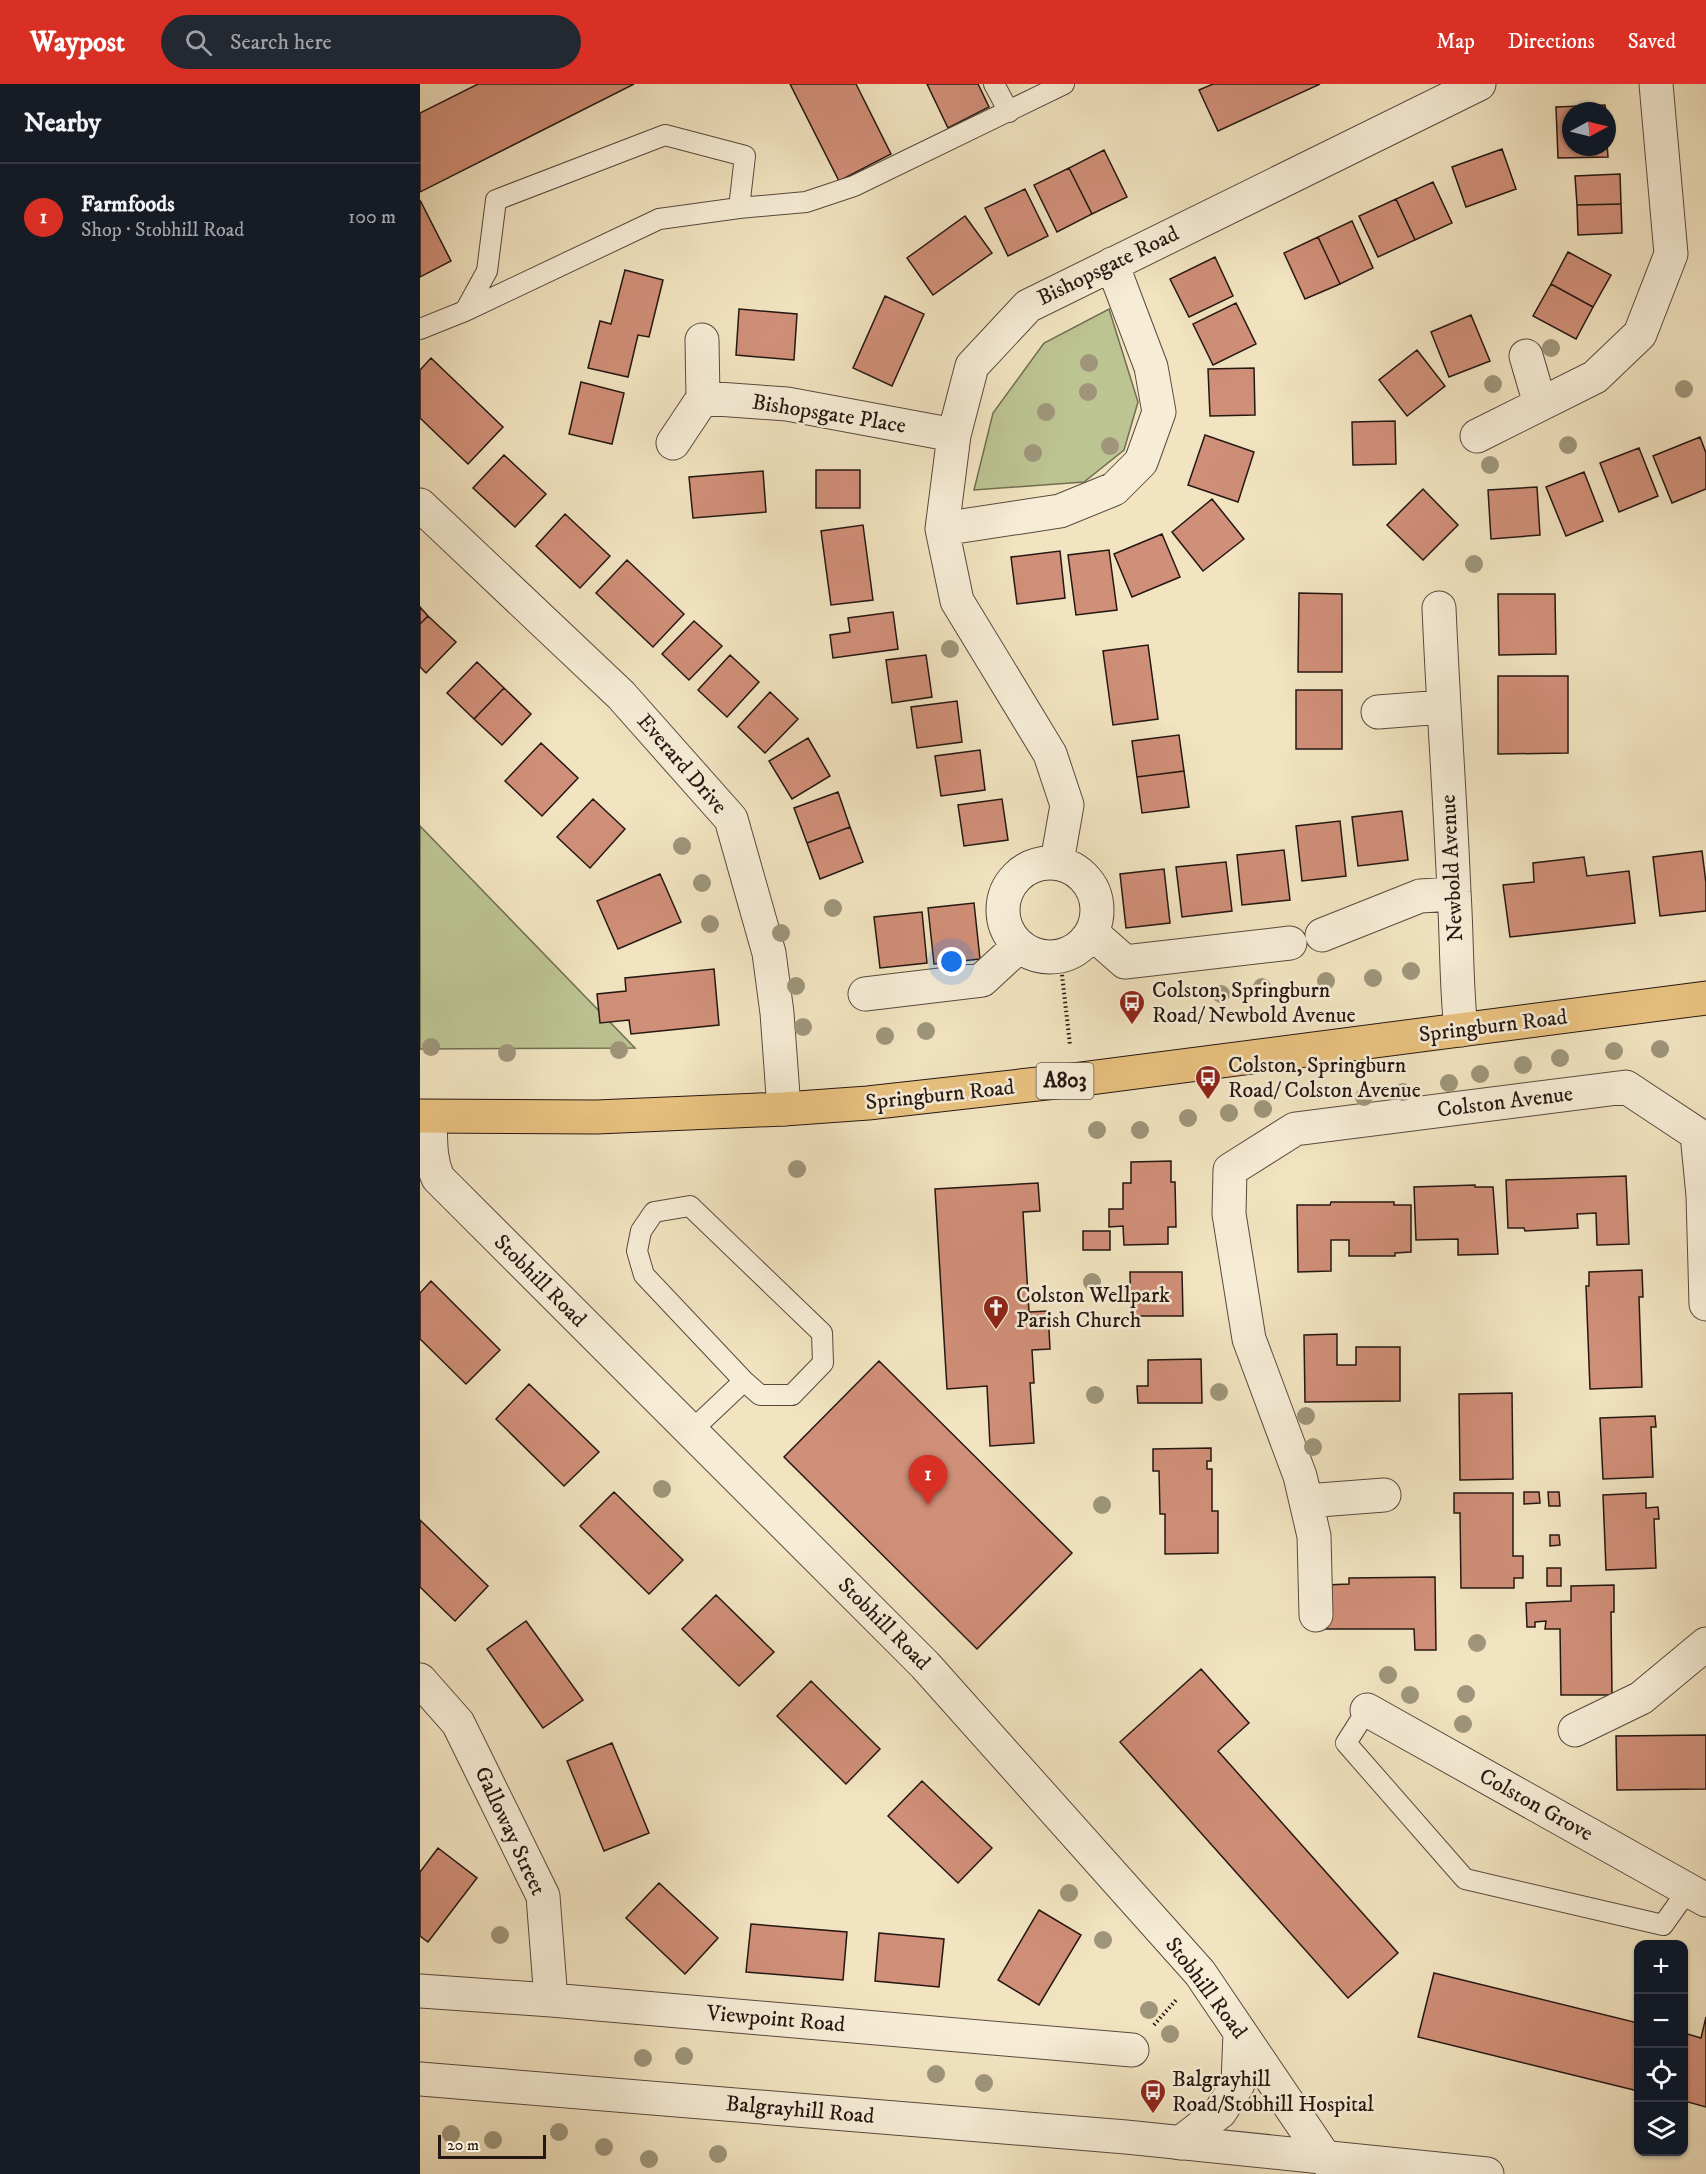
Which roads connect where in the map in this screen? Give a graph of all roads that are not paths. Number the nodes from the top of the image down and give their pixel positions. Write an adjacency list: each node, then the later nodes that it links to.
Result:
1 (994, 84): 5 (lane)
2 (1064, 84): 5 (lane)
3 (1656, 84): 13 (street)
4 (1460, 88): 7 (street, Bishopsgate Road)
5 (1009, 112): 6 (lane)
6 (739, 207): 8 (lane); 8 (lane)
7 (1112, 264): 14 (street, Bishopsgate Road); 18 (street)
8 (465, 311): 9 (lane)
9 (420, 329)
10 (702, 340): 12 (street)
11 (1526, 356): 13 (street)
12 (702, 398): 14 (street, Bishopsgate Place); 16 (street)
13 (1540, 404): 15 (street)
14 (954, 435): 18 (street, Bishopsgate Road)
15 (1477, 436)
16 (673, 443)
17 (420, 505): 31 (street, Everard Drive)
18 (942, 529): 22 (street, Bishopsgate Road)
19 (1439, 608): 20 (street, Newbold Avenue)
20 (1443, 707): 21 (street); 23 (street, Newbold Avenue)
21 (1378, 712)
22 (1057, 862): 24 (street); 27 (street)
23 (1454, 894): 25 (street); 30 (street, Newbold Avenue)
24 (1092, 933): 26 (street); 27 (street)
25 (1322, 935)
26 (1290, 943)
27 (1019, 946): 28 (street)
28 (866, 994)
29 (1706, 998): 30 (main road, Springburn Road / A803)
30 (1461, 1030): 31 (main road, Springburn Road / A803)
31 (784, 1109): 32 (main road, Springburn Road / A803)
32 (425, 1117): 35 (street, Stobhill Road)
33 (1706, 1304): 37 (street, Colston Avenue)
34 (744, 1381): 34 (lane); 35 (lane)
35 (690, 1432): 46 (street, Stobhill Road)
36 (1384, 1495): 37 (street)
37 (1306, 1501): 38 (street, Colston Avenue)
38 (1316, 1615)
39 (1706, 1644): 42 (street)
40 (420, 1680): 45 (street, Galloway Street)
41 (1366, 1710): 43 (street, Colston Grove); 43 (lane)
42 (1575, 1730)
43 (1697, 1895)
44 (420, 1991): 45 (street, Viewpoint Road)
45 (551, 2000): 47 (street, Viewpoint Road)
46 (1240, 2032): 49 (street); 50 (street, Stobhill Road)
47 (1131, 2050)
48 (420, 2079): 49 (street, Balgrayhill Road)
49 (1180, 2143): 50 (street, Balgrayhill Road)
50 (1330, 2166): 51 (street, Balgrayhill Road)
51 (1487, 2174)

